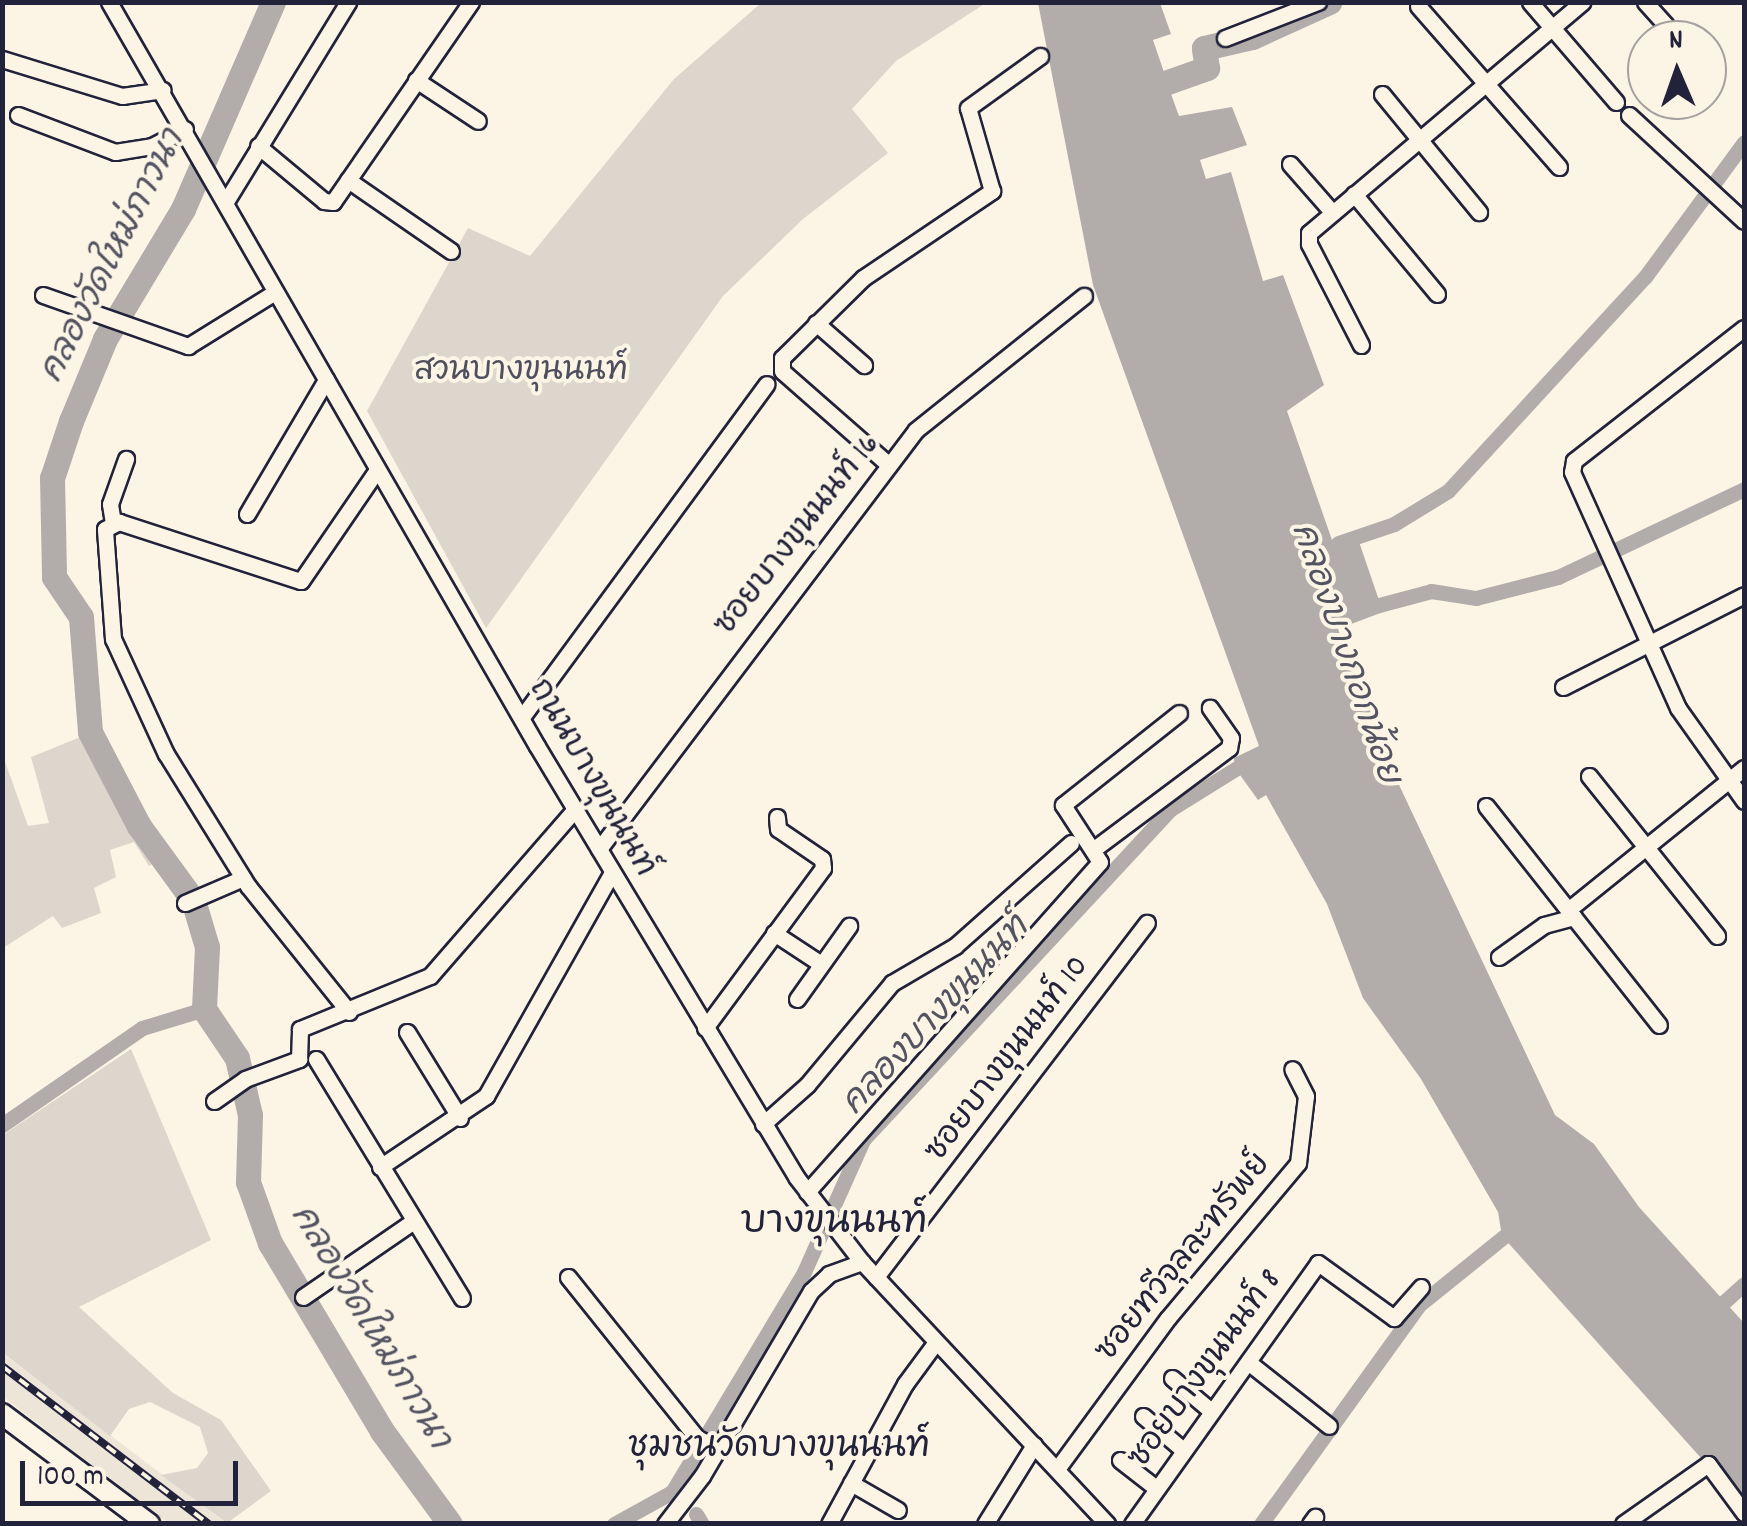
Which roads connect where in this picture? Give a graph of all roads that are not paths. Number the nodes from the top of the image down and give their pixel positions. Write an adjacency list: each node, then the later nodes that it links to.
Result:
1 (109, 2): 14 (street, ถนนบางขุนนนท์)
2 (348, 2): 22 (street)
3 (471, 2): 12 (street)
4 (1318, 2): 9 (street)
5 (1530, 2): 8 (street)
6 (1582, 2): 8 (street)
7 (1418, 6): 13 (street)
8 (1553, 27): 13 (street); 16 (street)
9 (1225, 38)
10 (1040, 56): 36 (street)
11 (2, 59): 14 (street)
12 (416, 80): 18 (street); 25 (street)
13 (1486, 83): 21 (street); 24 (street)
14 (162, 90): 20 (street, ถนนบางขุนนนท์)
15 (1382, 94): 21 (street)
16 (1616, 102)
17 (18, 115): 20 (street)
18 (478, 120)
19 (1634, 120): 30 (street)
20 (185, 130): 27 (street, ถนนบางขุนนนท์)
21 (1420, 138): 26 (street); 29 (street)
22 (258, 146): 25 (street); 27 (street)
23 (1290, 164): 28 (street)
24 (1559, 167)
25 (348, 180): 31 (street)
26 (1354, 194): 28 (street); 33 (street)
27 (225, 202): 32 (street, ถนนบางขุนนนท์)
28 (1332, 212): 38 (street)
29 (1479, 212)
30 (1744, 220)
31 (451, 251)
32 (275, 292): 34 (street); 40 (street, ถนนบางขุนนนท์)
33 (1436, 294)
34 (43, 295)
35 (1084, 296): 43 (street, ซอยบางขุนนนท์ 16)
36 (816, 323): 39 (street); 43 (street)
37 (1744, 328): 48 (street)
38 (1361, 345)
39 (864, 365)
40 (326, 380): 44 (street, ถนนบางขุนนนท์); 45 (street)
41 (766, 384): 52 (street)
42 (126, 458): 46 (street)
43 (890, 465): 63 (street, ซอยบางขุนนนท์ 16)
44 (376, 470): 46 (street); 52 (street, ถนนบางขุนนนท์)
45 (247, 514)
46 (113, 522): 65 (street)
47 (1744, 595): 48 (street)
48 (1652, 641): 49 (street); 55 (street)
49 (1563, 687)
50 (1210, 708): 62 (street)
51 (1179, 713): 62 (street)
52 (522, 717): 58 (street, ถนนบางขุนนนท์)
53 (1744, 768): 55 (street)
54 (1589, 776): 61 (street)
55 (1728, 781): 56 (street); 61 (street)
56 (1744, 800)
57 (1486, 806): 67 (street)
58 (575, 809): 63 (street, ถนนบางขุนนนท์); 75 (street)
59 (777, 817): 70 (street)
60 (1072, 843): 83 (street)
61 (1646, 847): 67 (street); 71 (street)
62 (1094, 849): 85 (street)
63 (599, 850): 64 (street, ถนนบางขุนนนท์)
64 (612, 872): 77 (street, ถนนบางขุนนนท์); 82 (street)
65 (244, 878): 66 (street); 75 (street)
66 (184, 903)
67 (1571, 914): 72 (street); 76 (street)
68 (1147, 923): 89 (street, ซอยบางขุนนนท์ 10)
69 (849, 926): 73 (street)
70 (774, 932): 73 (street); 77 (street)
71 (1717, 936)
72 (1499, 957)
73 (822, 964): 74 (street)
74 (796, 999)
75 (349, 1012): 81 (street)
76 (1660, 1025)
77 (705, 1028): 83 (street, ถนนบางขุนนนท์)
78 (406, 1032): 82 (street)
79 (316, 1059): 84 (street)
80 (1292, 1069): 104 (street, ซอยทวีจุลละทรัพย์)
81 (214, 1101)
82 (460, 1118): 84 (street)
83 (763, 1124): 85 (street, ถนนบางขุนนนท์)
84 (380, 1166): 86 (street)
85 (807, 1192): 87 (street, ถนนบางขุนนนท์)
86 (412, 1222): 91 (street); 92 (street)
87 (862, 1262): 89 (street, ถนนบางขุนนนท์); 101 (street)
88 (568, 1277): 101 (street)
89 (876, 1277): 93 (street, ถนนบางขุนนนท์)
90 (1421, 1287): 94 (street, ซอยบางขุนนนท์ 8)
91 (305, 1296)
92 (462, 1298)
93 (936, 1342): 100 (street, ถนนบางขุนนนท์); 105 (street)
94 (1248, 1362): 96 (street, ซอยบางขุนนนท์ 8); 99 (street)
95 (1172, 1378): 96 (street)
96 (1210, 1410): 102 (street, ซอยบางขุนนนท์ 8)
97 (2, 1414): 110 (main road)
98 (1143, 1416): 102 (street)
99 (1329, 1426)
100 (1034, 1445): 104 (street, ถนนบางขุนนนท์); 112 (street)
101 (719, 1448): 109 (street)
102 (1182, 1449): 106 (street, ซอยบางขุนนนท์ 8)
103 (1120, 1460): 106 (street)
104 (1057, 1469): 113 (street, ถนนบางขุนนนท์)
105 (850, 1483): 107 (street); 111 (street)
106 (1156, 1488): 114 (street, ซอยบางขุนนนท์ 8)
107 (898, 1510)
108 (1744, 1513): 115 (street)
109 (669, 1517)
110 (149, 1524)
111 (829, 1524)
112 (984, 1524)
113 (1106, 1524)
114 (1132, 1524)
115 (1623, 1524)

